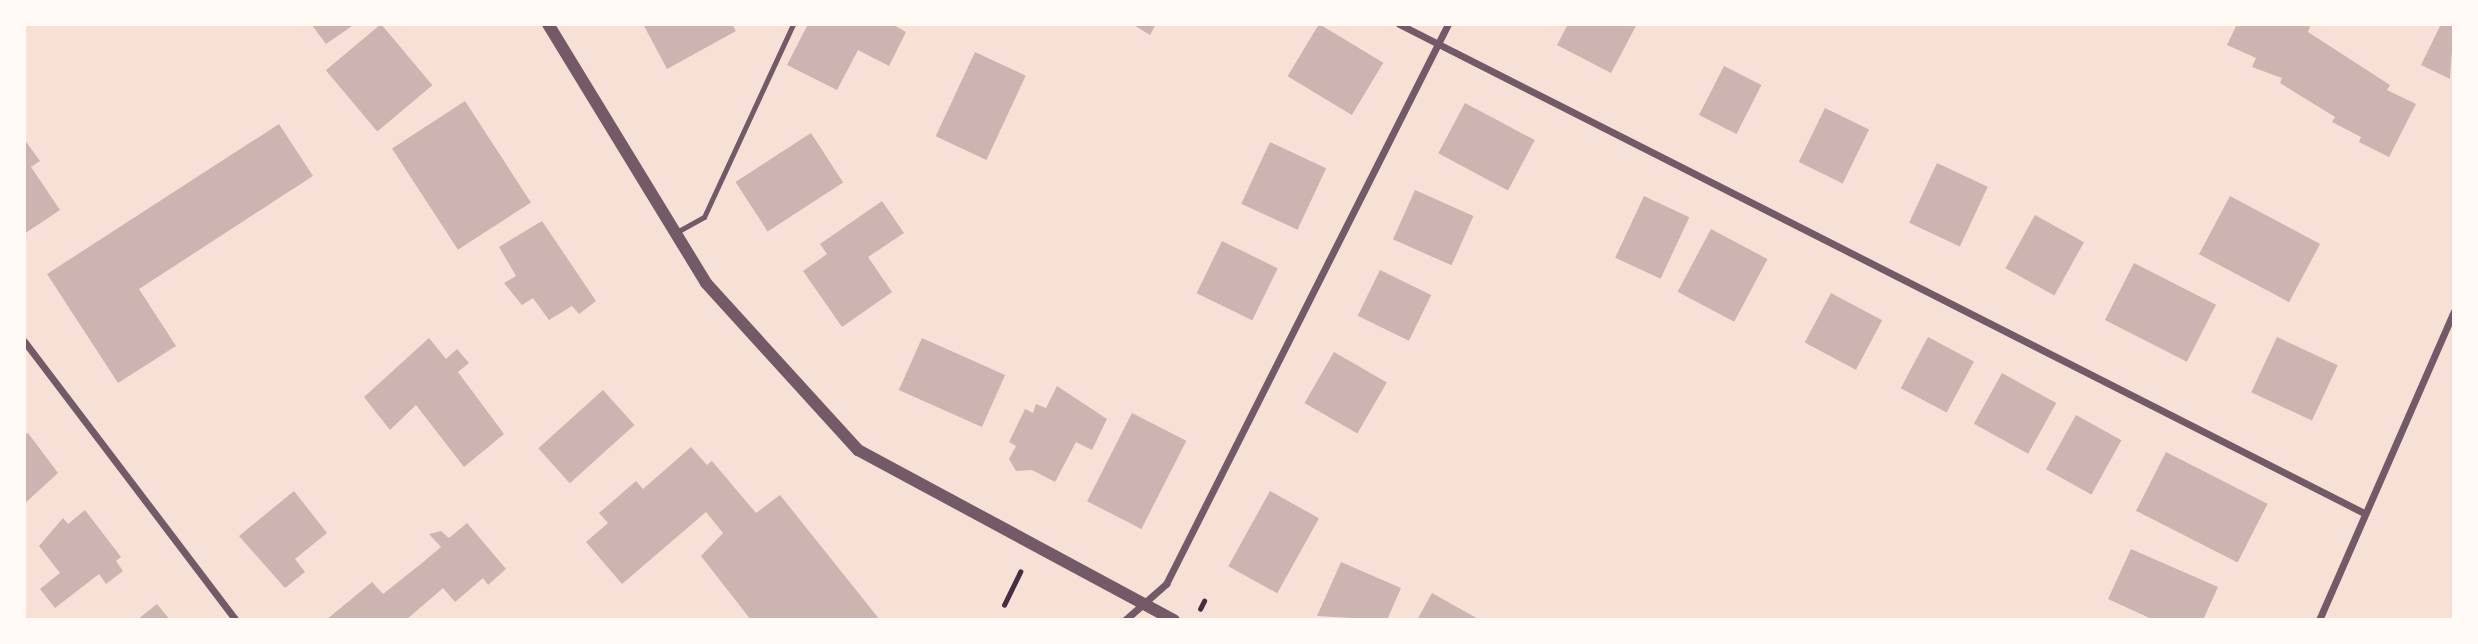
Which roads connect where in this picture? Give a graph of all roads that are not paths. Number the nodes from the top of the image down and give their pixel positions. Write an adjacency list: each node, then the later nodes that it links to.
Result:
1 (548, 24): 6 (street)
2 (793, 24): 6 (lane)
3 (1399, 24): 5 (street)
4 (1448, 24): 5 (street)
5 (1438, 44): 9 (street); 10 (street)
6 (675, 233): 10 (street)
7 (2454, 311): 9 (street)
8 (24, 341): 11 (street)
9 (2364, 513): 14 (street)
10 (1144, 604): 12 (street); 13 (street)
11 (236, 620)
12 (1125, 620)
13 (1174, 620)
14 (2319, 620)

